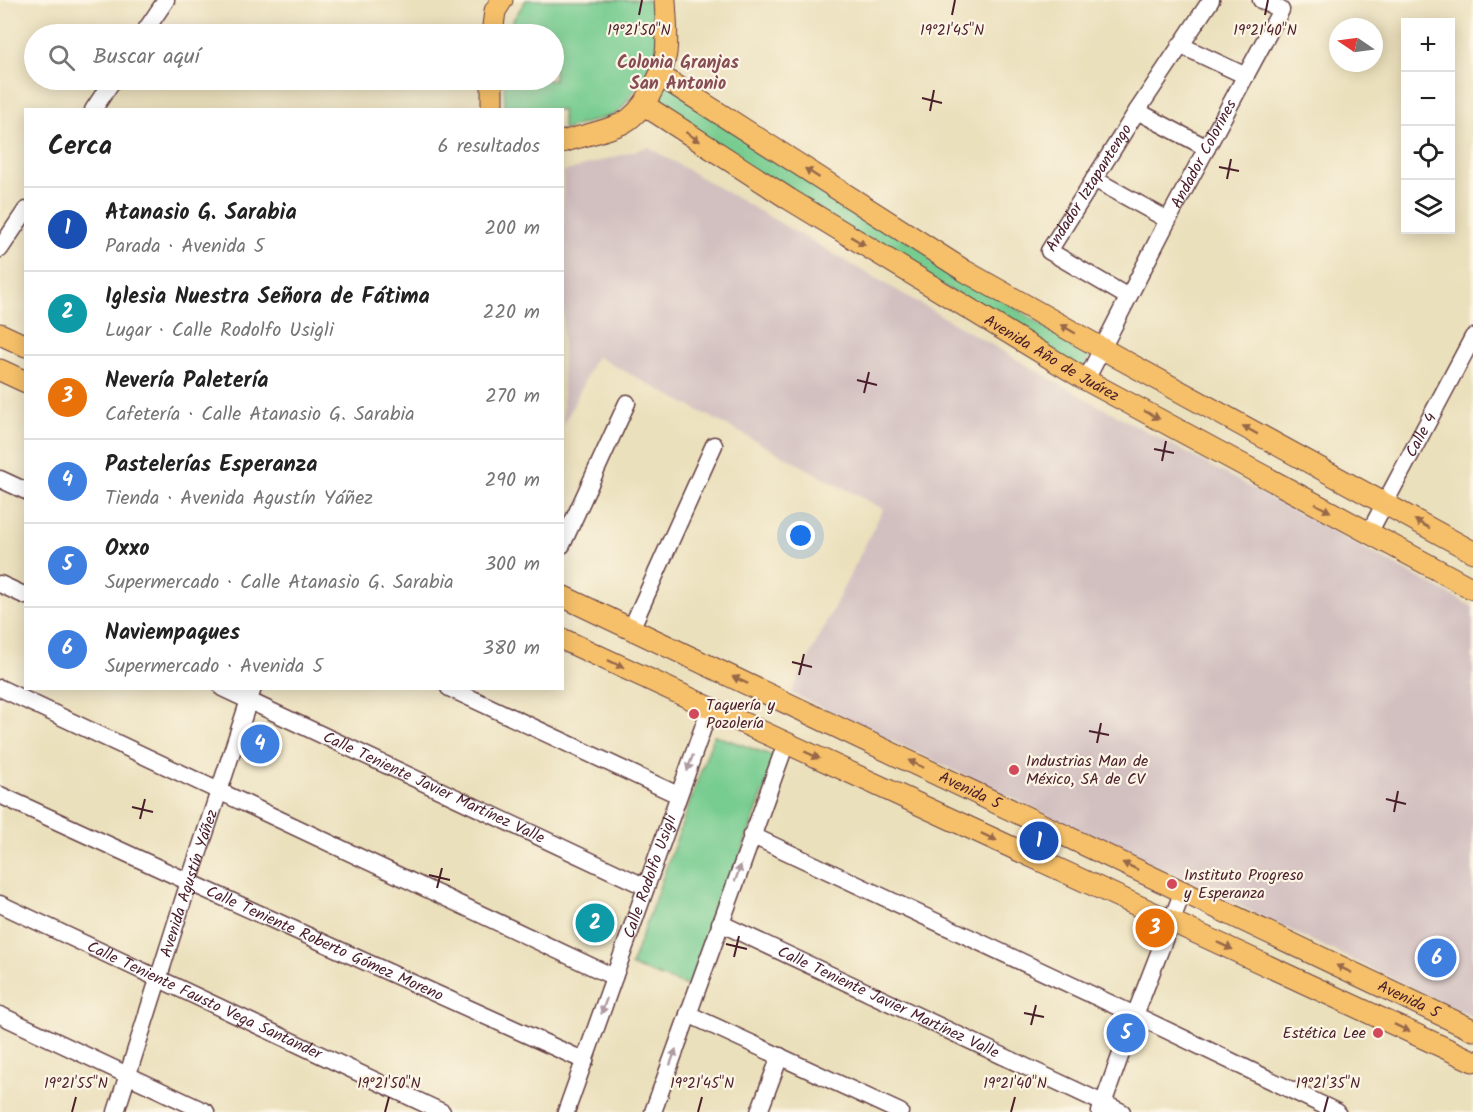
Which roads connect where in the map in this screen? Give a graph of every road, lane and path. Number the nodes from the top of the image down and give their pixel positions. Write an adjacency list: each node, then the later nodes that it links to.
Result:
1 (166, 0): 6 (street)
2 (665, 0): 9 (main road)
3 (1211, 0): 8 (street, Andador Iztapantengo)
4 (1261, 0): 10 (street, Andador Colorines)
5 (492, 4): 7 (main road)
6 (150, 24)
7 (492, 24)
8 (1180, 45): 10 (street); 16 (street, Andador Iztapantengo)
9 (661, 76): 13 (main road); 27 (main road, Avenida Año de Juárez, one-way to 9)
10 (1246, 76): 18 (street, Andador Colorines)
11 (106, 90): 14 (street)
12 (492, 90): 15 (main road)
13 (644, 105): 17 (main road); 29 (main road, Avenida Año de Juárez, one-way to 29)
14 (94, 108)
15 (492, 108)
16 (1137, 111): 18 (street); 19 (street, Andador Iztapantengo)
17 (564, 141)
18 (1207, 148): 21 (street, Andador Colorines)
19 (1094, 179): 21 (street); 23 (street, Andador Iztapantengo)
20 (24, 213): 22 (street)
21 (1168, 220): 23 (street, Andador Colorines)
22 (0, 249)
23 (1128, 297): 27 (street)
24 (0, 334): 26 (main road)
25 (1473, 337): 35 (street, Calle 4)
26 (24, 345)
27 (1101, 349): 29 (street); 35 (main road, Avenida Año de Juárez, one-way to 27)
28 (0, 370): 30 (main road)
29 (1086, 380): 36 (main road, Avenida Año de Juárez, one-way to 36)
30 (24, 381)
31 (627, 403): 37 (street)
32 (714, 445): 43 (street)
33 (0, 479): 34 (street)
34 (24, 490)
35 (1384, 503): 36 (street, Calle 4); 38 (main road, Avenida Año de Juárez, one-way to 35)
36 (1369, 533): 40 (main road, Avenida Año de Juárez)
37 (564, 541)
38 (1473, 552)
39 (0, 584): 41 (street)
40 (1473, 589)
41 (24, 595)
42 (564, 597): 43 (main road, Avenida 5)
43 (631, 629): 57 (main road, Avenida 5, one-way to 43)
44 (564, 640): 49 (main road, Avenida 5, one-way to 49)
45 (0, 688): 51 (street)
46 (230, 690): 48 (street, Calle Teniente Javier Martínez Valle)
47 (453, 690): 53 (street)
48 (251, 695): 51 (street, Avenida Agustín Yáñez); 56 (street, Calle Teniente Javier Martínez Valle)
49 (710, 708): 50 (main road, Avenida 5); 53 (street, Calle Rodolfo Usigli, one-way to 53)
50 (786, 743): 54 (street); 59 (main road, Avenida 5, one-way to 59)
51 (219, 792): 55 (street, Avenida Agustín Yáñez); 61 (street)
52 (0, 795): 55 (street, Calle Teniente Roberto Gómez Moreno)
53 (678, 795): 56 (street, Calle Rodolfo Usigli)
54 (752, 835): 60 (street, one-way to 54); 65 (street)
55 (189, 882): 62 (street, Avenida Agustín Yáñez); 68 (street, Calle Teniente Roberto Gómez Moreno)
56 (646, 886): 61 (street, Calle Rodolfo Usigli)
57 (1183, 891): 59 (street); 66 (main road, Avenida 5, one-way to 57)
58 (0, 904): 62 (street, Calle Teniente Fausto Vega Santander)
59 (1172, 921): 65 (street); 69 (main road, Avenida 5, one-way to 69)
60 (720, 923): 63 (street); 71 (street, Calle Teniente Javier Martínez Valle)
61 (614, 977): 68 (street, Calle Rodolfo Usigli, one-way to 68)
62 (158, 979): 70 (street, Avenida Agustín Yáñez); 74 (street, Calle Teniente Fausto Vega Santander)
63 (688, 1014): 67 (street); 76 (street, one-way to 63)
64 (0, 1015): 70 (street)
65 (1135, 1015): 71 (street); 80 (street)
66 (1473, 1030)
67 (780, 1056): 77 (street); 78 (street)
68 (585, 1061): 75 (street, Calle Rodolfo Usigli)
69 (1473, 1061)
70 (128, 1075): 72 (street, Avenida Agustín Yáñez); 73 (street)
71 (1102, 1108): 79 (street, Calle Teniente Javier Martínez Valle)
72 (116, 1112)
73 (206, 1112)
74 (442, 1112)
75 (566, 1112)
76 (653, 1112)
77 (759, 1112)
78 (900, 1112)
79 (1122, 1112)
80 (1337, 1112)

